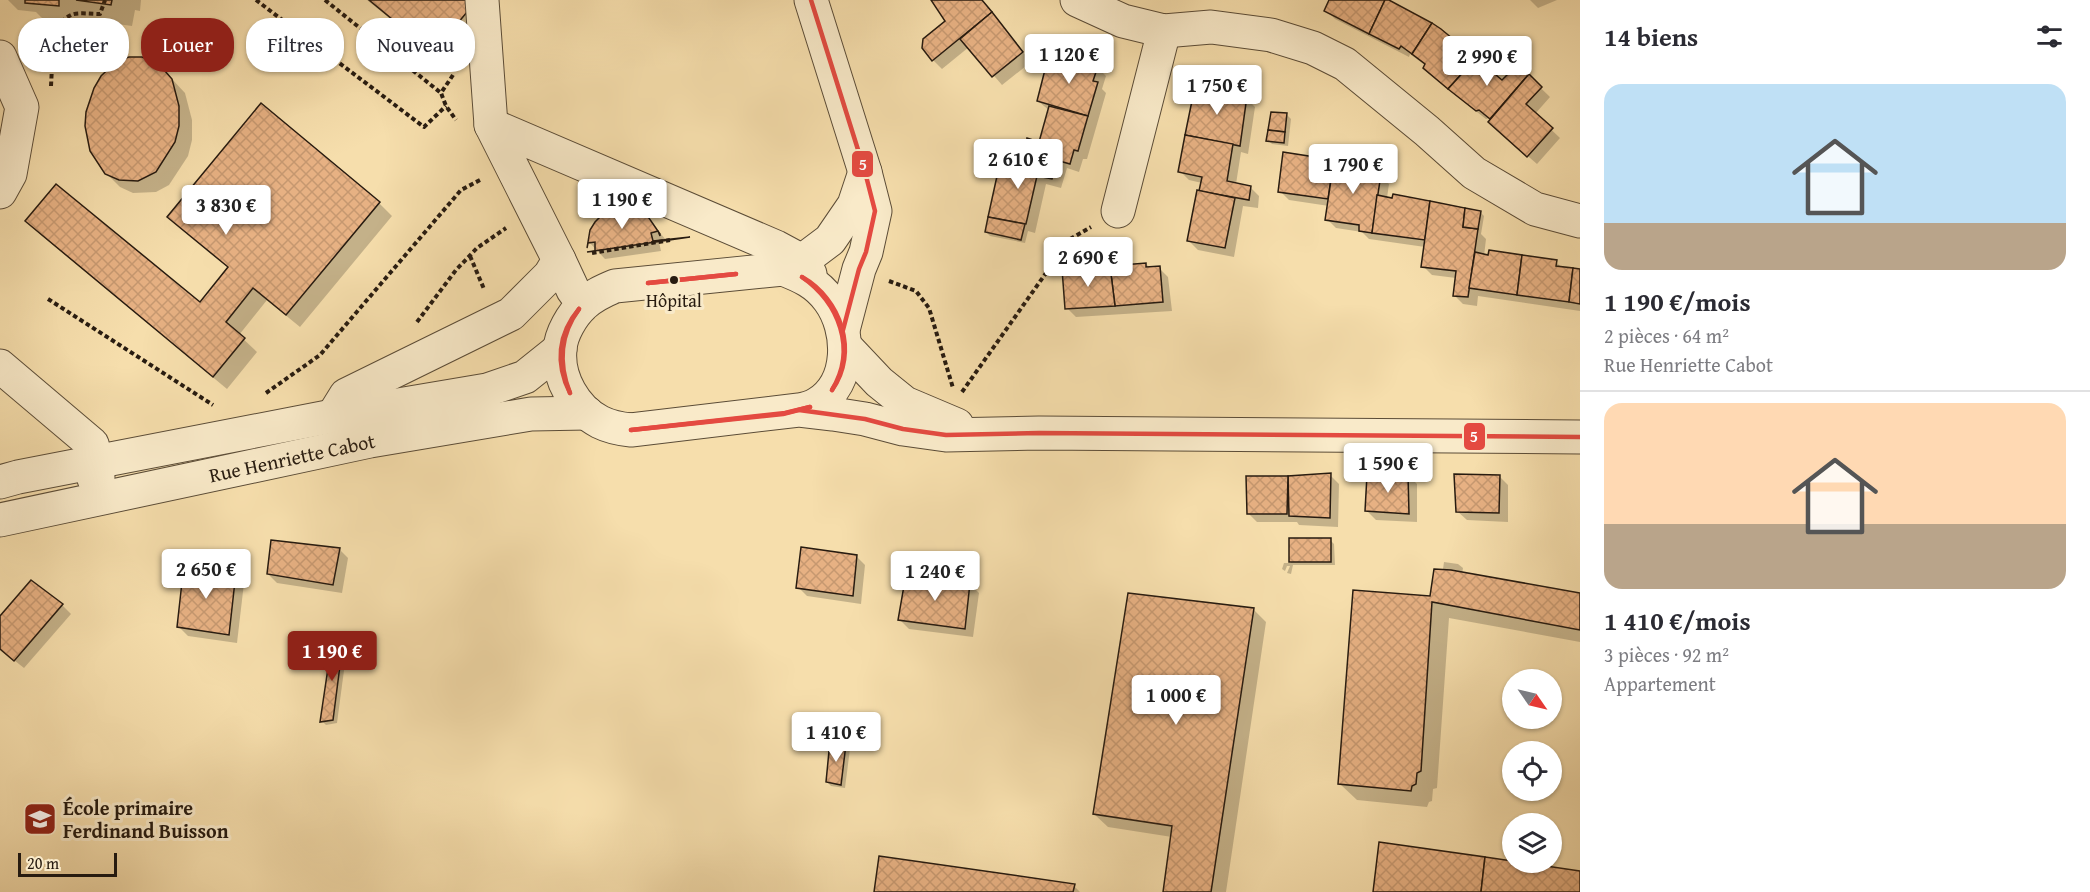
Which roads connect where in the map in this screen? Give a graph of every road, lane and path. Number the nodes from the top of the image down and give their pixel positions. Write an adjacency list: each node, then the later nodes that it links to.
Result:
1 (256, 0): 9 (path)
2 (325, 0): 8 (path)
3 (482, 0): 10 (street)
4 (811, 0): 11 (street)
5 (1077, 0): 6 (street)
6 (1164, 32): 14 (street); 15 (street)
7 (0, 57): 13 (street)
8 (441, 93)
9 (446, 106)
10 (491, 125): 18 (street); 19 (street)
11 (865, 172): 19 (street); 24 (street)
12 (485, 177): 27 (path)
13 (0, 192)
14 (1118, 211): 28 (path)
15 (1580, 221)
16 (512, 224): 17 (path)
17 (470, 256): 20 (path); 23 (path)
18 (560, 260): 22 (street); 32 (street)
19 (800, 272): 22 (street); 24 (street)
20 (484, 289)
21 (48, 299): 29 (path)
22 (583, 304): 25 (street)
23 (415, 324)
24 (844, 338): 30 (street); 33 (street)
25 (560, 349): 31 (street); 32 (street, Rue Henriette Cabot)
26 (0, 366): 35 (street)
27 (256, 398)
28 (957, 400)
29 (224, 404)
30 (799, 410): 31 (street); 33 (street)
31 (586, 413): 38 (street, Rue Henriette Cabot)
32 (333, 416): 35 (street, Rue Henriette Cabot)
33 (978, 433): 34 (street)
34 (1580, 437)
35 (97, 462): 36 (street, Rue Henriette Cabot); 37 (street)
36 (0, 482)
37 (0, 502)
38 (0, 520)

